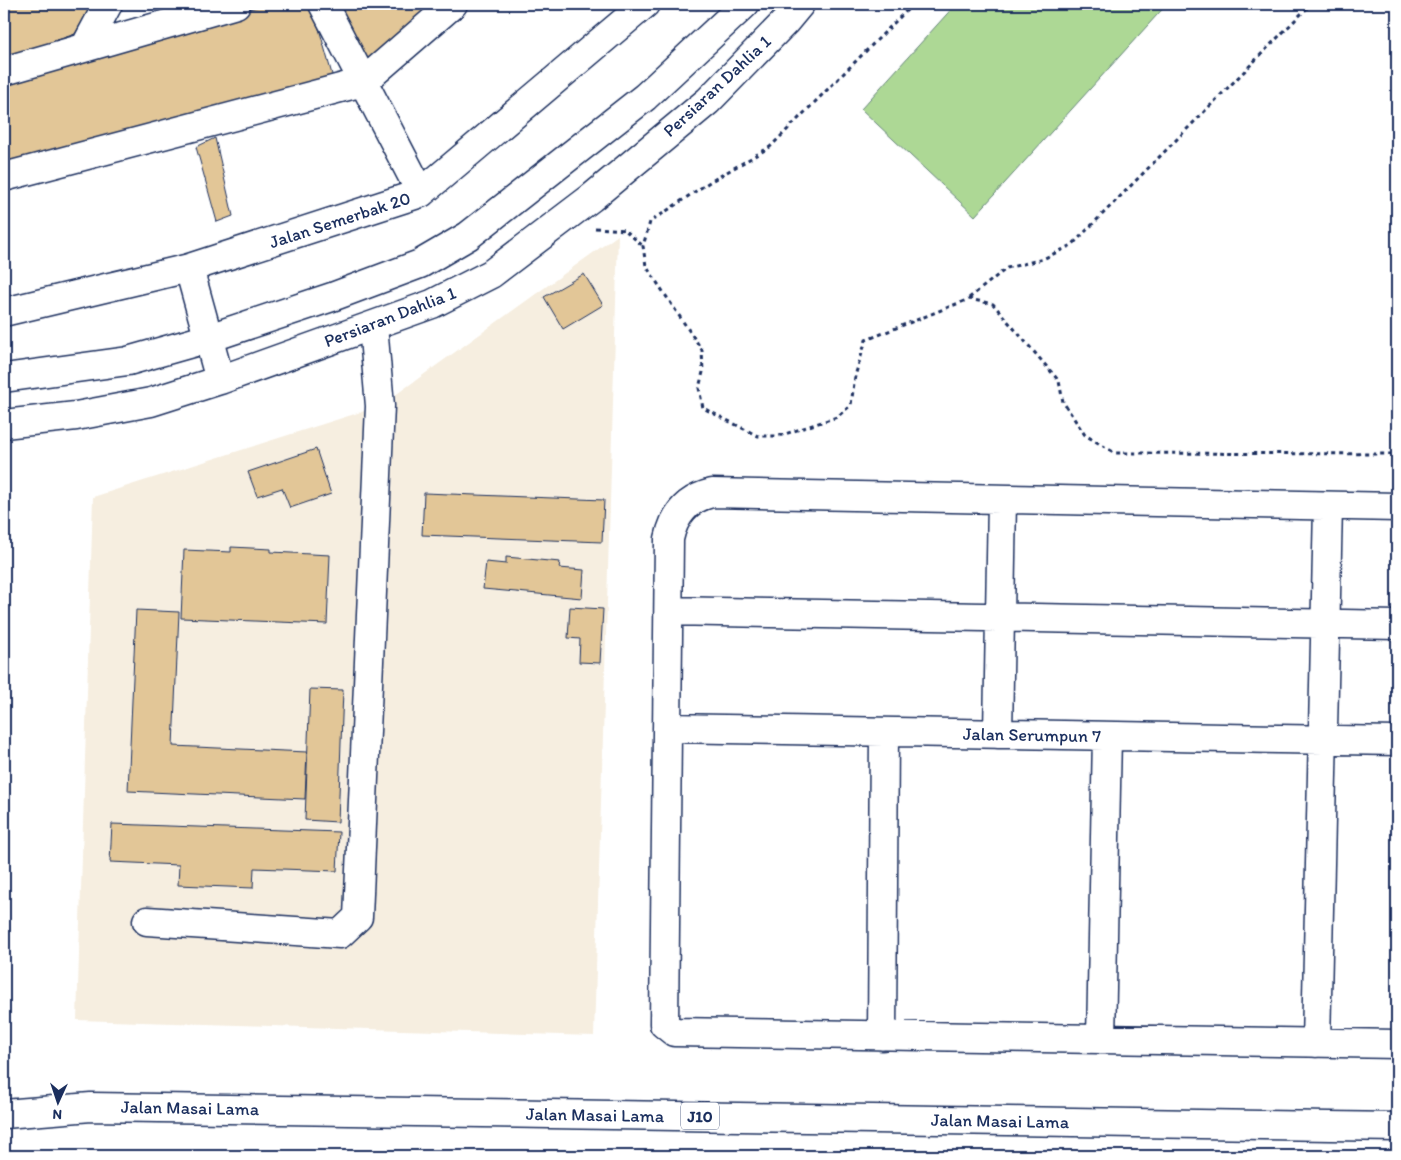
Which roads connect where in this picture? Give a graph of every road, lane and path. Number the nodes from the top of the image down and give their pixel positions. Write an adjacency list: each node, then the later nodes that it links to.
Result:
1 (108, 4): 10 (street)
2 (236, 4): 10 (street)
3 (323, 4): 12 (street)
4 (453, 4): 12 (street)
5 (645, 4): 14 (street, Jalan Semerbak 20)
6 (745, 4): 21 (street)
7 (800, 4): 20 (street, Persiaran Dahlia 1)
8 (913, 4): 16 (path)
9 (1311, 4): 18 (path)
10 (85, 47): 11 (street)
11 (4, 71)
12 (364, 82): 13 (street); 14 (street)
13 (4, 177)
14 (421, 193): 17 (street, Jalan Semerbak 20)
15 (590, 228): 16 (path)
16 (643, 246): 18 (path)
17 (189, 268): 19 (street, Jalan Semerbak 20); 21 (street)
18 (969, 299): 25 (path)
19 (4, 312)
20 (373, 326): 23 (street, Persiaran Dahlia 1); 39 (street)
21 (209, 338): 22 (street); 23 (street)
22 (4, 378)
23 (220, 380): 24 (street, Persiaran Dahlia 1)
24 (4, 424)
25 (1397, 454)
26 (1002, 499): 27 (street); 29 (street); 30 (street)
27 (1328, 506): 28 (street); 31 (street)
28 (1397, 507)
29 (668, 612): 30 (street); 33 (street)
30 (1000, 618): 31 (street); 35 (street)
31 (1325, 624): 32 (street); 37 (street)
32 (1397, 625)
33 (667, 728): 34 (street, Jalan Serumpun 7); 40 (street)
34 (884, 732): 35 (street, Jalan Serumpun 7); 40 (street)
35 (998, 734): 36 (street, Jalan Serumpun 7)
36 (1107, 736): 37 (street, Jalan Serumpun 7); 41 (street)
37 (1323, 740): 38 (street, Jalan Serumpun 7); 42 (street)
38 (1397, 741)
39 (147, 922)
40 (882, 1036): 41 (street)
41 (1101, 1039): 42 (street)
42 (1316, 1043): 43 (street)
43 (1397, 1044)
44 (4, 1114): 45 (street, Jalan Masai Lama / J10)
45 (1397, 1127)

